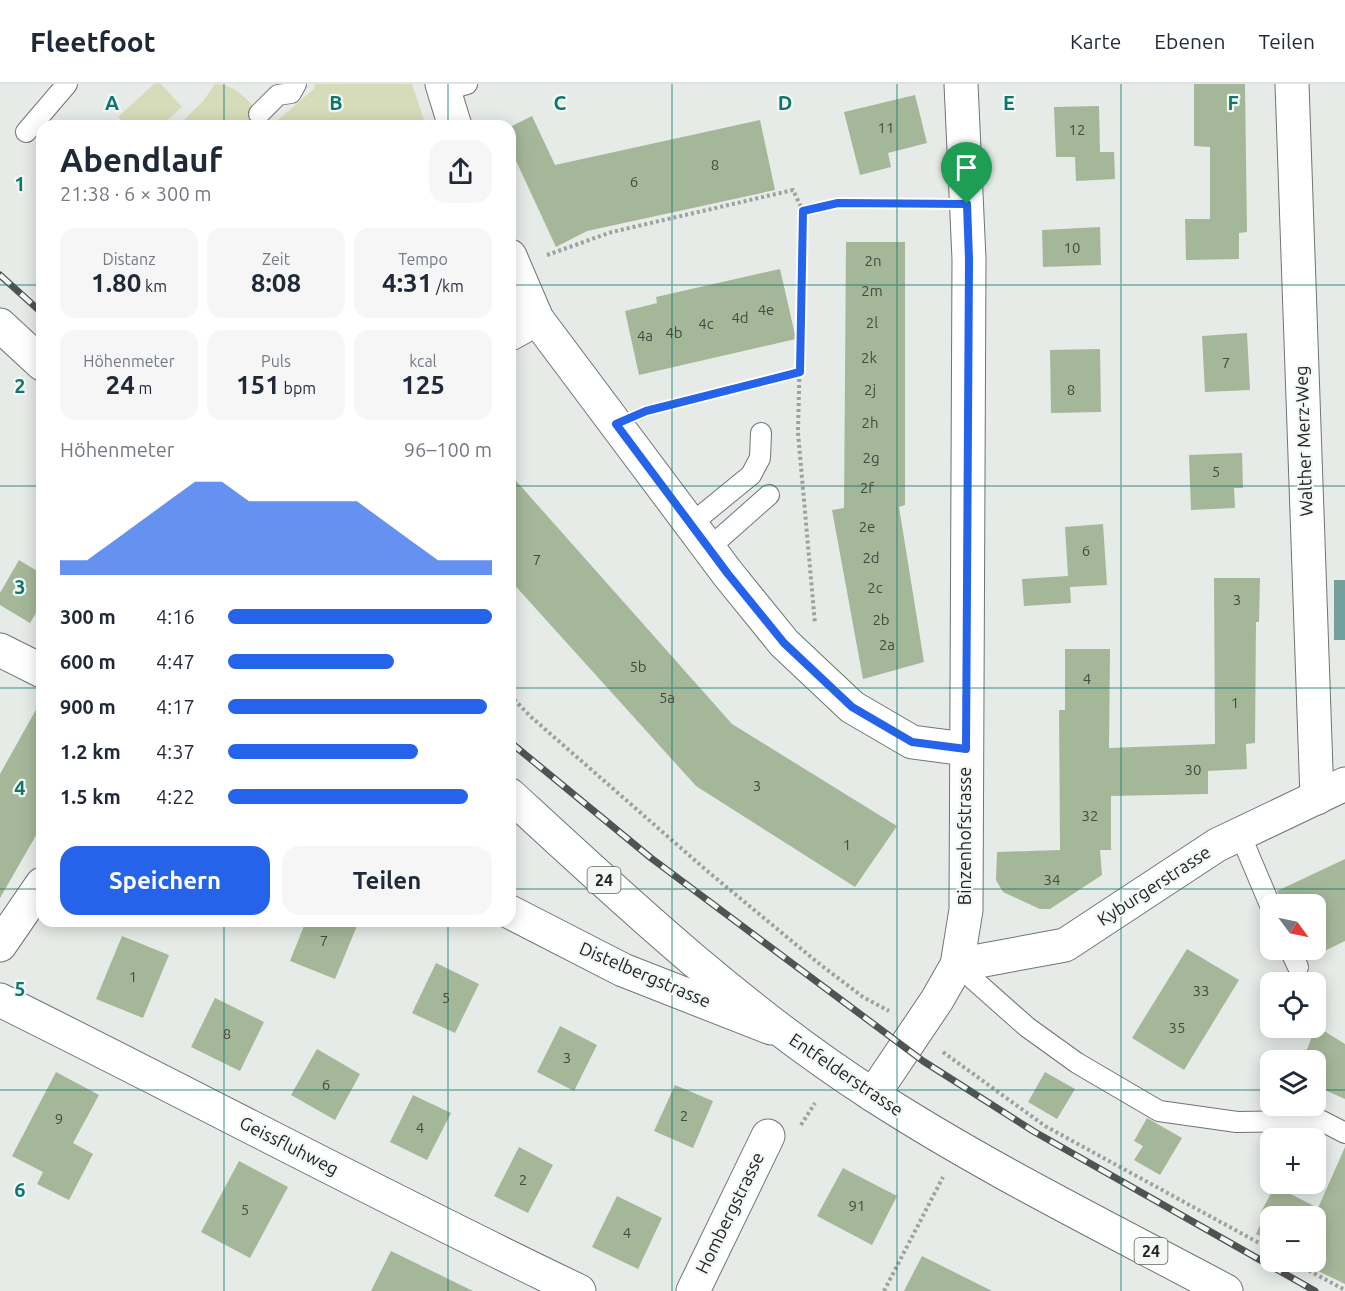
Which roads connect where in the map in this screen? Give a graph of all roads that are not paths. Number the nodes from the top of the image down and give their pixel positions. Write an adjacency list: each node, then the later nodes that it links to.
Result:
1 (67, 84): 7 (lane)
2 (296, 84): 6 (lane)
3 (961, 84): 20 (street, Binzenhofstrasse)
4 (1292, 84): 21 (street, Walther Merz-Weg)
5 (451, 86): 9 (street)
6 (259, 114)
7 (36, 120)
8 (36, 120): 10 (lane)
9 (454, 120)
10 (26, 132)
11 (516, 283): 13 (street)
12 (0, 326): 14 (street)
13 (524, 326): 17 (street)
14 (36, 359)
15 (761, 433): 17 (lane)
16 (769, 495): 17 (lane)
17 (700, 536): 20 (street)
18 (0, 651): 19 (street)
19 (36, 668)
20 (966, 749): 28 (street, Binzenhofstrasse)
21 (1331, 791): 23 (street, Kyburgerstrasse)
22 (516, 800): 30 (street, Entfelderstrasse / 24)
23 (1240, 834): 25 (lane); 28 (street, Kyburgerstrasse)
24 (36, 893): 27 (street)
25 (1266, 894)
26 (516, 915): 30 (street, Distelbergstrasse)
27 (0, 944)
28 (957, 965): 31 (street, Binzenhofstrasse); 32 (lane)
29 (0, 1000): 34 (street, Geissfluhweg)
30 (784, 1032): 31 (street, Entfelderstrasse / 24)
31 (873, 1095): 36 (street, Entfelderstrasse / 24)
32 (1345, 1133)
33 (768, 1136): 35 (street, Hombergstrasse)
34 (579, 1291)
35 (693, 1291)
36 (1226, 1291)

